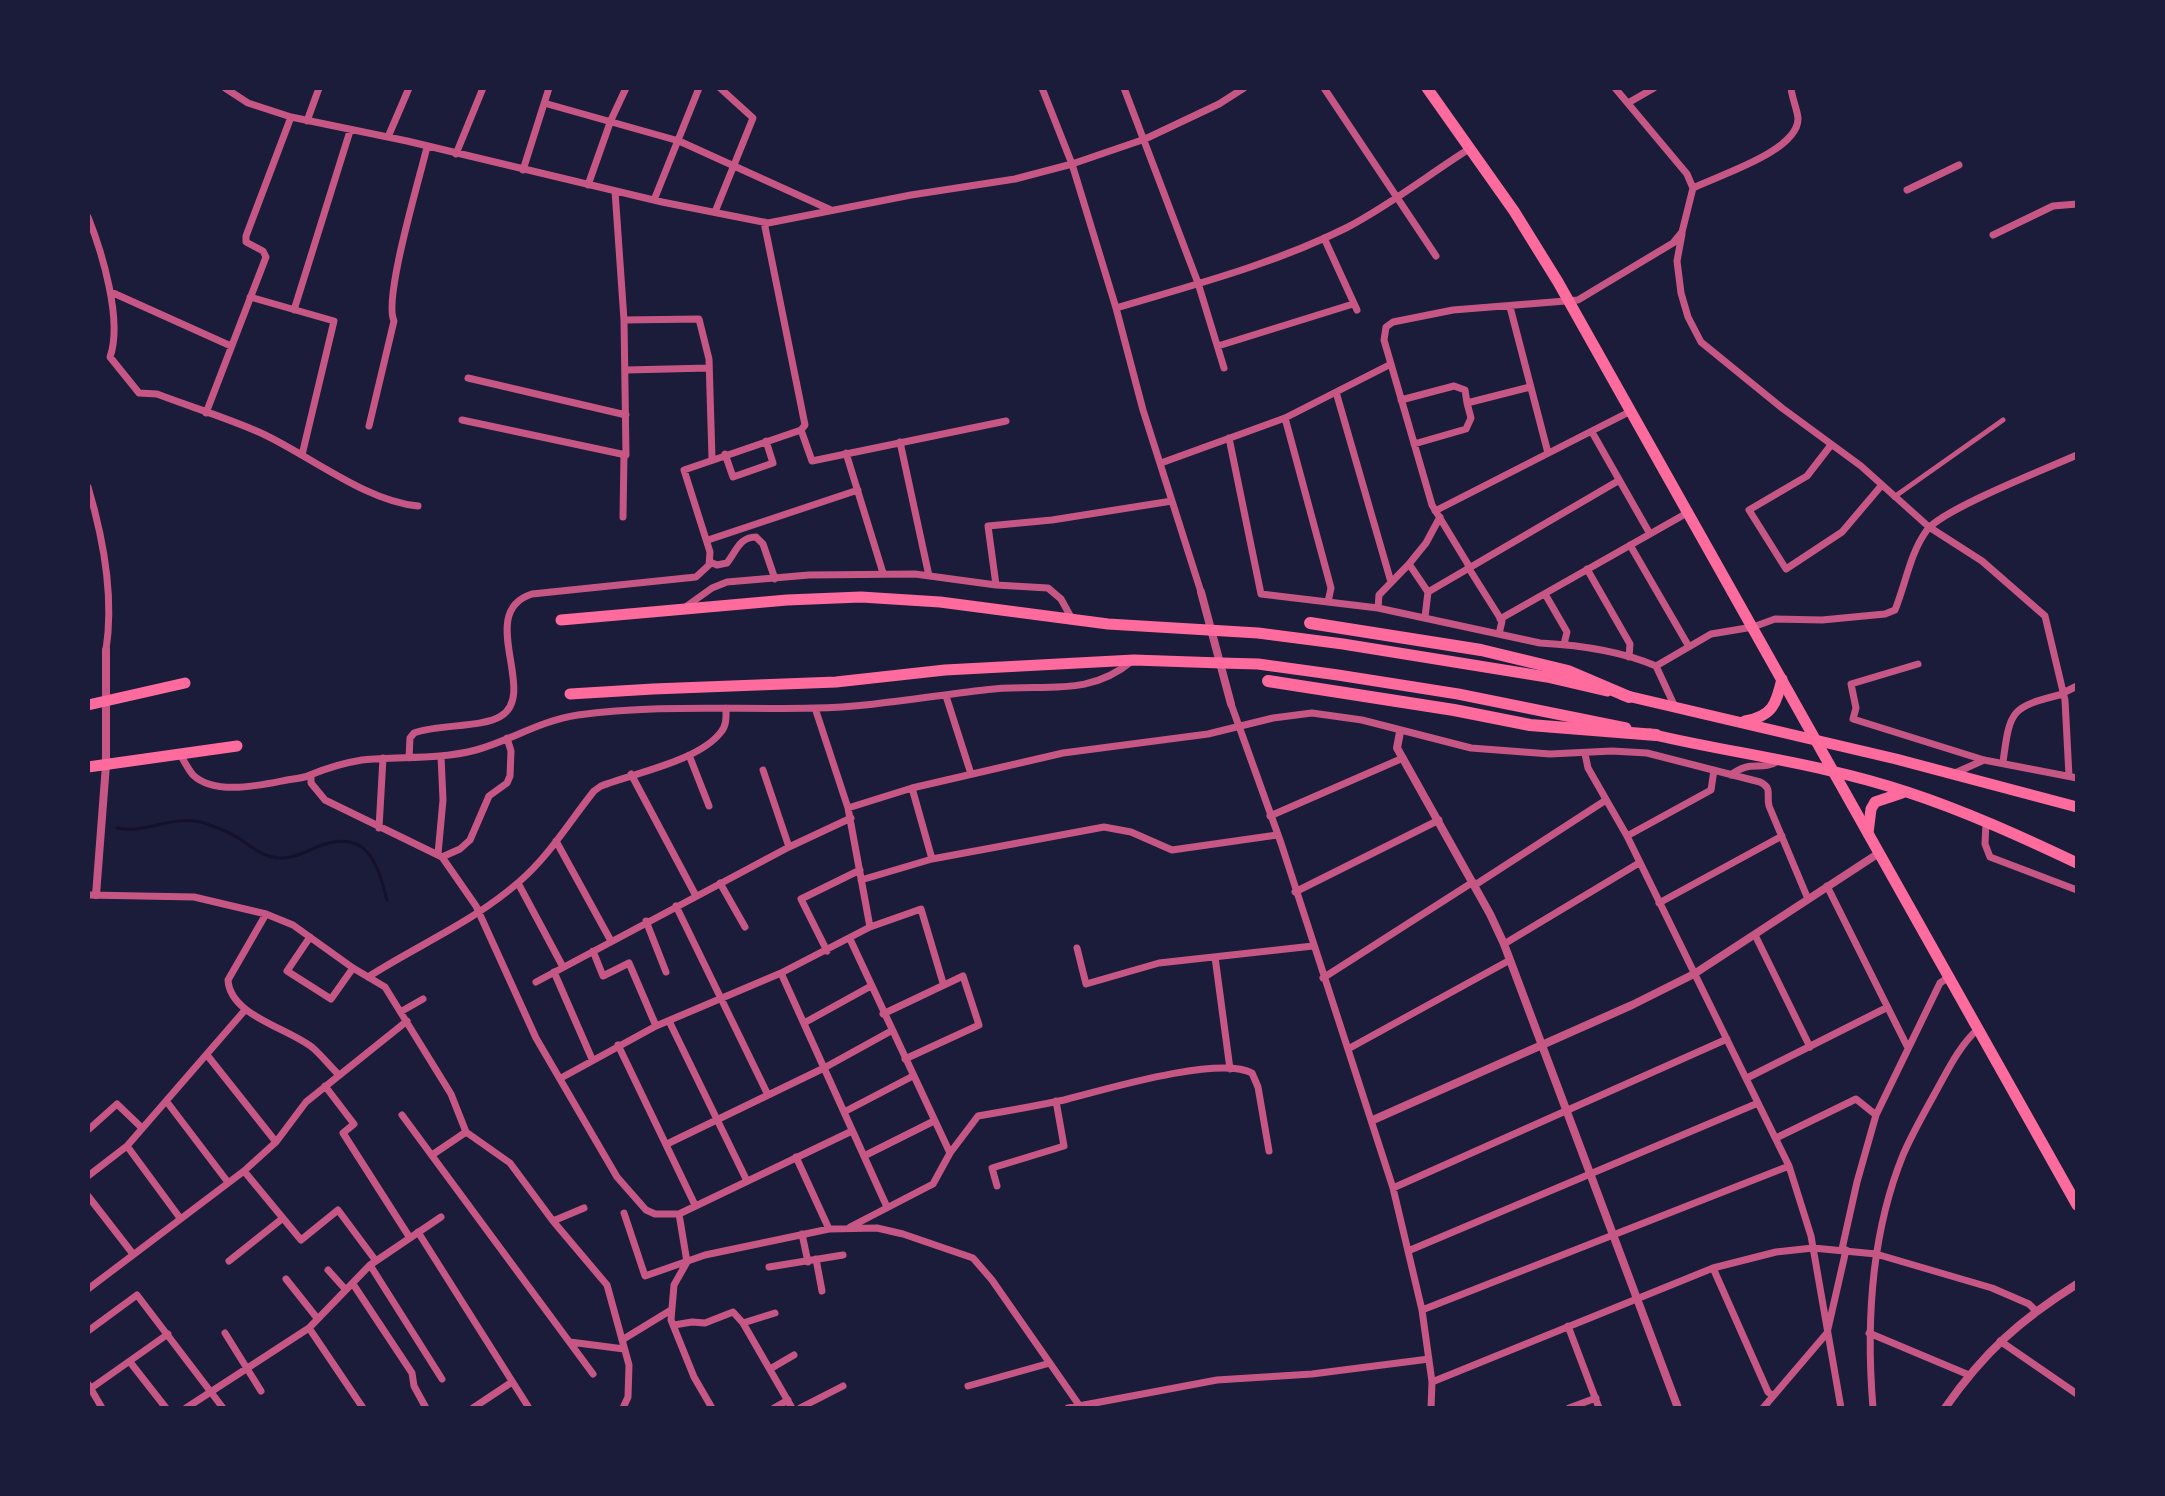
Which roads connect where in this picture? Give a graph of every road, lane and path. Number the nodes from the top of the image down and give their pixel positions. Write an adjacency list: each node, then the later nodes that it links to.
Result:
1 (225, 88): 18 (street)
2 (247, 88): 18 (street)
3 (319, 88): 23 (street)
4 (409, 88): 25 (street)
5 (483, 88): 30 (street)
6 (549, 88): 19 (street)
7 (626, 88): 22 (street)
8 (699, 88): 27 (street)
9 (720, 88): 33 (street)
10 (1042, 88): 31 (street)
11 (1124, 88): 26 (street)
12 (1244, 88): 26 (street)
13 (1324, 88): 39 (street)
14 (1427, 88): 29 (main road)
15 (1615, 88): 20 (street)
16 (1654, 88): 20 (street)
17 (1791, 88): 36 (street)
18 (241, 98): 21 (street)
19 (544, 103): 22 (street); 34 (street)
20 (1628, 103): 36 (street)
21 (291, 117): 23 (street); 53 (street)
22 (611, 120): 27 (street); 35 (street)
23 (307, 121): 24 (street)
24 (350, 131): 25 (street); 57 (street)
25 (388, 137): 28 (street)
26 (1145, 139): 31 (street); 51 (street)
27 (679, 141): 33 (street); 40 (street)
28 (427, 147): 30 (street); 77 (street)
29 (1469, 149): 39 (street); 54 (main road)
30 (456, 154): 34 (street)
31 (1072, 164): 42 (street); 56 (street)
32 (1959, 165): 37 (street)
33 (733, 166): 42 (street); 43 (street)
34 (523, 170): 35 (street)
35 (588, 185): 38 (street)
36 (1693, 188): 46 (street)
37 (1907, 190)
38 (615, 191): 40 (street); 58 (street)
39 (1398, 197): 49 (street); 50 (street)
40 (654, 200): 43 (street)
41 (2077, 204): 48 (street)
42 (833, 211): 45 (street)
43 (715, 212): 45 (street)
44 (88, 217): 47 (street)
45 (764, 222): 78 (street)
46 (1682, 232): 54 (street); 84 (street)
47 (91, 235): 52 (street)
48 (1993, 235)
49 (1324, 238): 51 (street); 60 (street)
50 (1436, 256)
51 (1198, 283): 56 (street); 60 (street)
52 (111, 292): 59 (street); 71 (street)
53 (250, 297): 57 (street); 59 (street)
54 (1569, 302): 55 (street); 70 (main road)
55 (1510, 307): 61 (street); 66 (street)
56 (1116, 308): 92 (street)
57 (294, 310): 88 (street)
58 (624, 320): 62 (street); 64 (street)
59 (231, 346): 71 (street)
60 (1218, 346): 63 (street)
61 (1391, 364): 67 (street); 68 (street)
62 (709, 368): 64 (street); 91 (street)
63 (1224, 368)
64 (626, 370): 72 (street)
65 (468, 378): 72 (street)
66 (1530, 387): 69 (street); 86 (street)
67 (1336, 392): 73 (street); 114 (street)
68 (1401, 400): 69 (street); 83 (street)
69 (1467, 403): 83 (street)
70 (1631, 411): 79 (street); 100 (main road)
71 (206, 413): 88 (street)
72 (626, 415): 89 (street)
73 (1285, 418): 80 (street); 119 (street)
74 (462, 420): 89 (street)
75 (2003, 420): 97 (street)
76 (1006, 421): 82 (street)
77 (369, 426)
78 (801, 430): 81 (street); 85 (street)
79 (1592, 432): 86 (street); 93 (street)
80 (1229, 438): 92 (street); 119 (street)
81 (766, 441): 87 (street); 87 (street)
82 (900, 442): 85 (street); 112 (street)
83 (1414, 444): 101 (street)
84 (1831, 445): 94 (street); 94 (street)
85 (846, 453): 96 (street)
86 (1548, 453): 101 (street)
87 (725, 454): 91 (street)
88 (302, 455): 99 (street)
89 (624, 455): 102 (street)
90 (2077, 455): 103 (street)
91 (712, 458): 105 (street)
92 (1161, 463): 98 (street)
93 (1618, 481): 104 (street); 109 (street)
94 (1881, 486): 97 (street)
95 (88, 487): 132 (street)
96 (858, 490): 105 (street); 111 (street)
97 (1894, 497): 103 (street)
98 (1172, 501): 115 (street); 116 (street)
99 (418, 506)
100 (1687, 513): 104 (street); 127 (main road)
101 (1438, 514): 108 (street); 109 (street)
102 (623, 517)
103 (1929, 527): 127 (street); 143 (street)
104 (1650, 534): 106 (street)
105 (708, 540): 107 (street)
106 (1630, 545): 110 (street); 131 (street)
107 (710, 562): 113 (street); 164 (street)
108 (1409, 564): 114 (street); 117 (street)
109 (1469, 566): 117 (street); 124 (street)
110 (1587, 569): 118 (street); 133 (street)
111 (883, 573): 112 (street); 113 (street)
112 (929, 576): 115 (street)
113 (775, 579): 121 (street)
114 (1391, 582): 120 (street)
115 (996, 585): 123 (street)
116 (1201, 592): 128 (street)
117 (1428, 592): 122 (street)
118 (1545, 594): 124 (street); 130 (street)
119 (1328, 602): 120 (street)
120 (1378, 608): 122 (street)
121 (682, 610): 123 (main road); 125 (main road)
122 (1425, 617): 129 (street)
123 (1072, 619): 128 (main road)
124 (1500, 619): 129 (street)
125 (561, 620)
126 (1310, 623): 145 (highway)
127 (1753, 627): 131 (street); 138 (main road)
128 (1212, 630): 135 (street); 145 (main road)
129 (1499, 634): 130 (street)
130 (1564, 644): 133 (street)
131 (1688, 645): 137 (street)
132 (106, 650): 146 (street)
133 (1629, 657): 137 (street)
134 (1134, 660): 135 (main road); 142 (main road); 144 (street)
135 (1221, 663): 147 (street); 155 (main road)
136 (1918, 664): 167 (street)
137 (1656, 666): 149 (street)
138 (1782, 679): 152 (main road); 157 (main road)
139 (1268, 681): 155 (highway)
140 (185, 683): 146 (main road)
141 (2077, 686): 143 (street)
142 (570, 694)
143 (2063, 694): 168 (street); 179 (street)
144 (946, 696): 151 (street); 175 (street)
145 (1629, 697): 149 (main road)
146 (107, 700): 148 (main road); 169 (street)
147 (1231, 704): 153 (street)
148 (88, 705)
149 (1675, 707): 152 (main road)
150 (726, 708): 151 (street); 156 (street); 161 (street)
151 (815, 708): 185 (street)
152 (1740, 721): 157 (main road)
153 (1239, 728): 154 (street); 175 (street); 186 (street)
154 (1400, 732): 160 (street); 165 (street)
155 (1656, 735): 166 (main road)
156 (507, 738): 162 (street); 198 (street)
157 (1816, 740): 173 (main road); 176 (main road)
158 (237, 746): 159 (main road)
159 (180, 754): 169 (main road); 177 (street)
160 (1585, 754): 172 (street); 182 (street)
161 (689, 755): 174 (street); 183 (street)
162 (441, 756): 164 (street); 198 (street)
163 (383, 758): 164 (street); 177 (street); 190 (street)
164 (409, 758)
165 (1403, 758): 186 (street); 188 (street)
166 (1780, 760): 173 (main road); 178 (street)
167 (1984, 760): 168 (street); 176 (street)
168 (2003, 762): 179 (street)
169 (106, 765): 170 (main road); 210 (street)
170 (88, 767)
171 (763, 770): 196 (street)
172 (1714, 770): 178 (street); 193 (street)
173 (1834, 772): 181 (main road); 191 (main road)
174 (631, 774): 195 (street); 211 (street)
175 (971, 774): 180 (street)
176 (1953, 774): 184 (main road)
177 (311, 775): 190 (street)
178 (1731, 775): 194 (street)
179 (2073, 777)
180 (912, 788): 185 (street); 199 (street)
181 (1907, 792): 189 (main road); 191 (main road)
182 (1606, 800): 193 (street); 206 (street)
183 (709, 806)
184 (2077, 807)
185 (848, 808): 187 (street)
186 (1270, 816): 192 (street)
187 (851, 818): 196 (street); 202 (street)
188 (1439, 820): 206 (street); 209 (street)
189 (1986, 822): 201 (main road); 208 (street)
190 (379, 828): 198 (street)
191 (1868, 833): 197 (main road)
192 (1277, 835): 199 (street); 209 (street)
193 (1627, 836): 200 (street)
194 (1782, 836): 212 (street); 213 (street)
195 (556, 841): 204 (street); 223 (street)
196 (789, 847): 205 (street)
197 (1879, 853): 207 (street); 238 (main road)
198 (440, 855): 215 (street)
199 (932, 859): 203 (street)
200 (1639, 863): 213 (street); 224 (street)
201 (2077, 863)
202 (860, 870): 203 (street); 228 (street)
203 (861, 880): 219 (street)
204 (518, 883): 215 (street); 231 (street)
205 (720, 883): 211 (street); 218 (street)
206 (1474, 884): 224 (street); 239 (street)
207 (1827, 886): 212 (street); 245 (street)
208 (2077, 890)
209 (1295, 892): 225 (street)
210 (92, 895): 216 (street)
211 (696, 896): 214 (street)
212 (1808, 899): 220 (street)
213 (1659, 903): 236 (street)
214 (676, 906): 217 (street); 244 (street)
215 (480, 912): 237 (street); 268 (street)
216 (266, 914): 221 (street); 246 (street)
217 (646, 921): 223 (street); 234 (street)
218 (745, 927)
219 (870, 927): 222 (street); 241 (street)
220 (1755, 935): 236 (street); 259 (street)
221 (310, 937): 232 (street); 232 (street)
222 (850, 939): 228 (street); 242 (street)
223 (611, 941): 227 (street)
224 (1504, 944): 230 (street)
225 (1313, 946): 229 (street); 239 (street)
226 (1077, 948): 229 (street)
227 (593, 951): 231 (street); 252 (street)
228 (827, 951): 235 (street)
229 (1215, 957): 265 (street)
230 (1510, 960): 257 (street); 260 (street)
231 (563, 967): 233 (street)
232 (353, 968): 237 (street)
233 (554, 972): 240 (street); 262 (street)
234 (666, 972)
235 (781, 973): 244 (street); 251 (street)
236 (1694, 974): 255 (street); 257 (street)
237 (368, 977): 247 (street)
238 (1949, 977): 253 (main road); 258 (street)
239 (1323, 978): 260 (street)
240 (536, 982)
241 (943, 983): 248 (street); 263 (street)
242 (871, 986): 248 (street); 251 (street)
243 (423, 999): 247 (street)
244 (722, 999): 250 (street); 271 (street)
245 (1886, 1008): 258 (street); 259 (street)
246 (245, 1010): 261 (street); 266 (street)
247 (402, 1011): 249 (street)
248 (883, 1014): 254 (street)
249 (407, 1021): 266 (street); 285 (street)
250 (669, 1021): 252 (street); 279 (street)
251 (804, 1023): 264 (street)
252 (656, 1026): 256 (street)
253 (1978, 1029): 305 (main road); 324 (street)
254 (891, 1031): 263 (street); 264 (street)
255 (1727, 1039): 269 (street); 275 (street)
256 (618, 1045): 262 (street); 288 (street)
257 (1541, 1045): 275 (street); 280 (street)
258 (1907, 1046): 278 (street)
259 (1810, 1047): 269 (street)
260 (1348, 1049): 280 (street)
261 (207, 1055): 273 (street); 287 (street)
262 (592, 1059): 268 (street)
263 (905, 1059): 267 (street)
264 (824, 1068): 271 (street); 276 (street)
265 (1230, 1069): 272 (street); 290 (street)
266 (339, 1075): 270 (street)
267 (913, 1076): 276 (street); 281 (street)
268 (561, 1078): 309 (street)
269 (1747, 1078): 274 (street)
270 (325, 1086): 287 (street); 319 (street)
271 (768, 1095): 279 (street)
272 (1056, 1101): 291 (street); 301 (street)
273 (167, 1102): 282 (street); 299 (street)
274 (1758, 1103): 286 (street); 297 (street)
275 (1566, 1110): 297 (street); 302 (street)
276 (844, 1112): 284 (street)
277 (402, 1115): 292 (street)
278 (1876, 1115): 286 (street); 321 (street)
279 (717, 1119): 288 (street); 300 (street)
280 (1373, 1120): 302 (street)
281 (934, 1121): 291 (street); 293 (street)
282 (142, 1128): 283 (street); 289 (street)
283 (88, 1130)
284 (852, 1131): 293 (street); 294 (street)
285 (466, 1132): 292 (street); 313 (street)
286 (1776, 1138): 295 (street)
287 (276, 1142): 296 (street)
288 (667, 1144): 304 (street)
289 (127, 1146): 298 (street); 311 (street)
290 (1269, 1151)
291 (950, 1153): 306 (street)
292 (432, 1155): 355 (street)
293 (864, 1156): 306 (street)
294 (796, 1157): 300 (street); 315 (street)
295 (1789, 1166): 318 (street); 320 (street)
296 (244, 1171): 299 (street); 312 (street)
297 (1591, 1174): 318 (street); 322 (street)
298 (88, 1176)
299 (227, 1181): 311 (street)
300 (747, 1181): 304 (street)
301 (997, 1186)
302 (1393, 1188): 322 (street)
303 (88, 1196): 323 (street)
304 (695, 1205): 309 (street)
305 (2077, 1205)
306 (887, 1207): 314 (street)
307 (584, 1208): 313 (street)
308 (624, 1213): 328 (street)
309 (679, 1214): 328 (street)
310 (441, 1217): 316 (street)
311 (180, 1218): 323 (street)
312 (283, 1218): 327 (street); 329 (street)
313 (553, 1221): 356 (street)
314 (848, 1228): 315 (street); 360 (street)
315 (829, 1229): 317 (street)
316 (418, 1232): 319 (street); 366 (street)
317 (802, 1234): 326 (street); 328 (street)
318 (1613, 1235): 339 (street); 341 (street)
319 (410, 1238): 329 (street)
320 (1813, 1248): 321 (street); 331 (street); 351 (street)
321 (1844, 1250): 324 (street); 351 (street)
322 (1408, 1251): 341 (street)
323 (133, 1254): 336 (street)
324 (1876, 1254): 342 (street); 352 (street)
325 (843, 1255): 326 (street)
326 (812, 1260): 330 (street); 338 (street)
327 (229, 1261)
328 (687, 1262): 340 (street)
329 (373, 1263): 334 (street); 365 (street)
330 (769, 1267)
331 (1713, 1268): 339 (street); 374 (street)
332 (328, 1270): 337 (street)
333 (286, 1279): 344 (street)
334 (353, 1284): 337 (street); 383 (street)
335 (2077, 1284): 342 (street)
336 (88, 1289)
337 (346, 1290): 344 (street)
338 (822, 1291)
339 (1637, 1298): 347 (street); 395 (street)
340 (671, 1310): 346 (street); 356 (street)
341 (1422, 1310): 358 (street)
342 (2035, 1310): 354 (street)
343 (775, 1313): 345 (street)
344 (317, 1318): 348 (street)
345 (743, 1323): 346 (street); 361 (street)
346 (674, 1325): 387 (street)
347 (1568, 1326): 367 (street); 375 (street)
348 (309, 1328): 362 (street); 382 (street)
349 (88, 1331): 353 (street)
350 (225, 1333): 362 (street)
351 (1827, 1333): 374 (street); 397 (street)
352 (1869, 1333): 364 (street); 398 (street)
353 (168, 1334): 359 (street); 372 (street)
354 (2000, 1341): 364 (street); 373 (street)
355 (570, 1342): 356 (street); 363 (street)
356 (623, 1345): 386 (street)
357 (794, 1355): 361 (street)
358 (1429, 1359): 367 (street); 377 (street)
359 (130, 1362): 368 (street); 379 (street)
360 (1050, 1363): 370 (street); 377 (street)
361 (770, 1369): 376 (street)
362 (248, 1370): 371 (street); 372 (street)
363 (593, 1374)
364 (1969, 1375): 399 (street)
365 (442, 1379)
366 (512, 1382): 384 (street); 385 (street)
367 (1432, 1382): 392 (street)
368 (89, 1386): 378 (street)
369 (843, 1386): 390 (street)
370 (968, 1386)
371 (261, 1391)
372 (213, 1392): 380 (street); 381 (street)
373 (2077, 1394)
374 (1773, 1396): 396 (street)
375 (1596, 1398): 393 (street); 394 (street)
376 (788, 1400): 388 (street); 389 (street)
377 (1079, 1406): 391 (street)
378 (102, 1408)
379 (166, 1408)
380 (186, 1408)
381 (223, 1408)
382 (363, 1408)
383 (426, 1408)
384 (473, 1408)
385 (529, 1408)
386 (623, 1408)
387 (712, 1408)
388 (774, 1408)
389 (792, 1408)
390 (800, 1408)
391 (1068, 1408)
392 (1431, 1408)
393 (1569, 1408)
394 (1599, 1408)
395 (1678, 1408)
396 (1763, 1408)
397 (1841, 1408)
398 (1873, 1408)
399 (1945, 1408)

